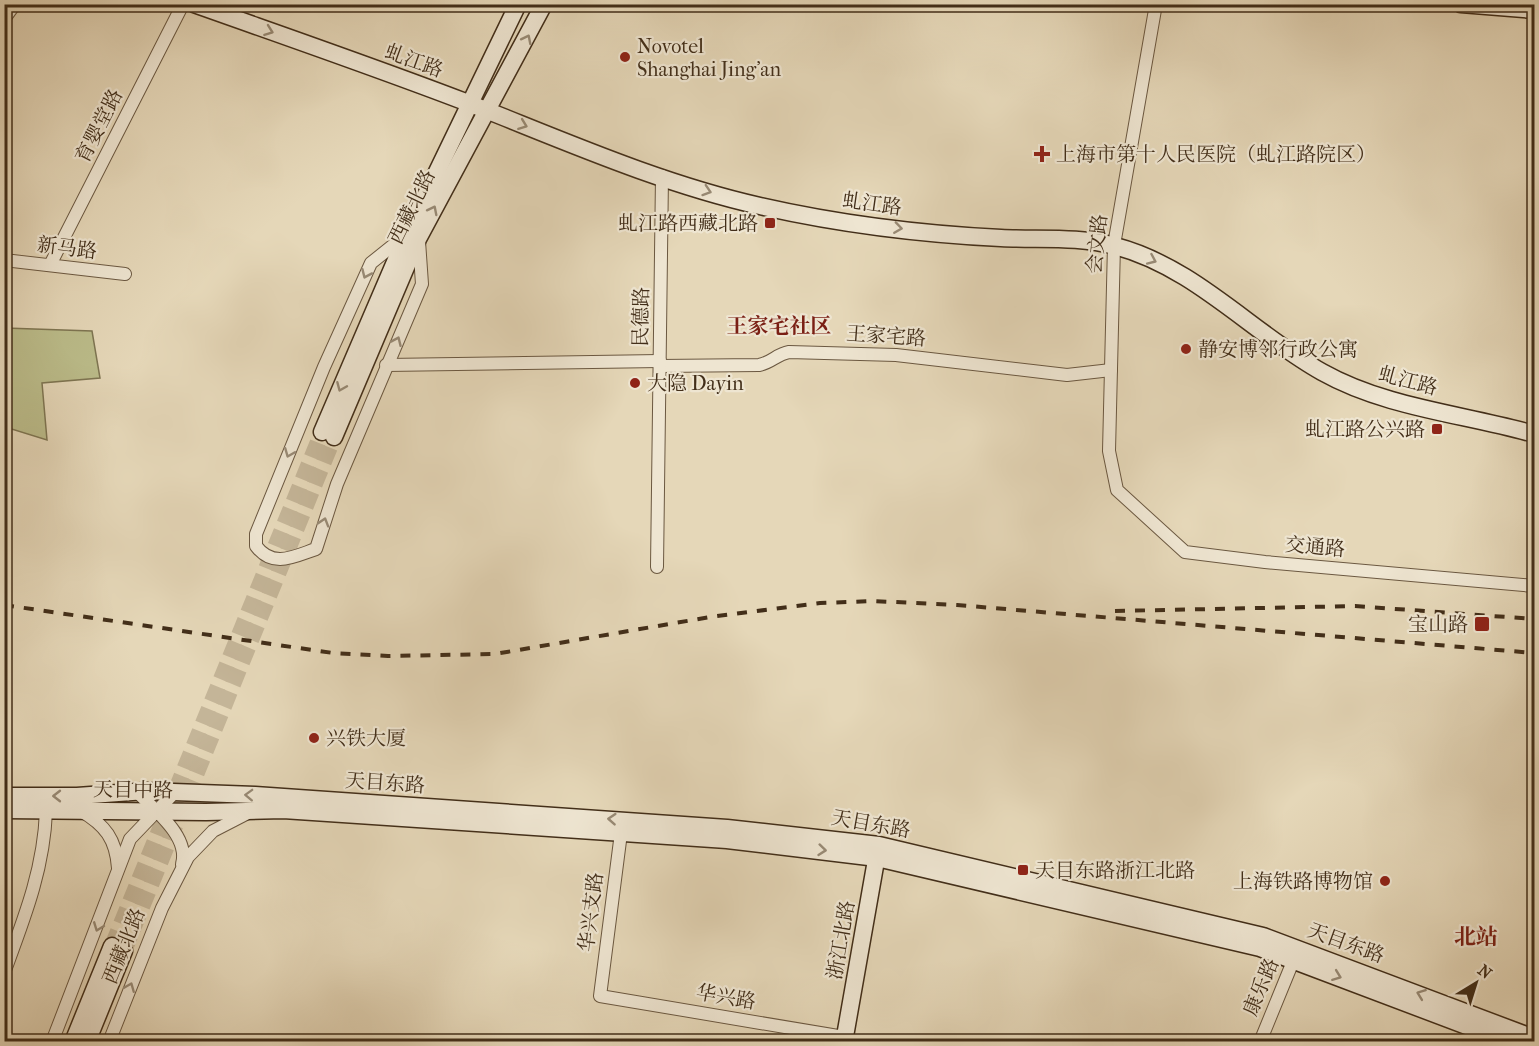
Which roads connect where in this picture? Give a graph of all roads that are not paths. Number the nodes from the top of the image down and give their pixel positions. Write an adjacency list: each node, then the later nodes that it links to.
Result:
1 (15, 4): 9 (street)
2 (183, 4): 16 (street, 育婴堂路)
3 (194, 4): 10 (main road, 虬江路, one-way to 10)
4 (518, 4): 10 (main road, 西藏北路)
5 (544, 4): 11 (main road, 西藏北路, one-way to 5)
6 (1156, 4): 14 (street, 会文路)
7 (1461, 4): 8 (main road)
8 (1534, 10)
9 (4, 19)
10 (469, 104): 11 (main road, 虬江路); 13 (main road, 西藏北路)
11 (487, 111): 12 (main road, 虬江路, one-way to 12); 13 (main road, 西藏北路, one-way to 11)
12 (662, 176): 14 (main road, 虬江路, one-way to 14); 18 (street, 民德路)
13 (413, 236): 19 (street, one-way to 13); 19 (street, one-way to 19); 21 (main road, 西藏北路)
14 (1114, 245): 20 (street, 会文路); 22 (main road, 虬江路, one-way to 22)
15 (4, 260): 16 (street, 新马路)
16 (50, 265): 17 (street, 新马路)
17 (125, 274)
18 (660, 364): 19 (street, 王家宅路); 20 (street, 王家宅路); 24 (street, 民德路)
19 (386, 365)
20 (1111, 370): 23 (street, 会文路)
21 (328, 434)
22 (1534, 434)
23 (1116, 490): 25 (street, 交通路)
24 (657, 567)
25 (1534, 586)
26 (136, 791): 27 (main road, 天目中路); 28 (main road, 天目中路, one-way to 28); 33 (street)
27 (174, 792): 33 (street, 西藏北路); 37 (main road, 天目东路, one-way to 27)
28 (4, 796)
29 (261, 809): 33 (main road, 天目中路); 36 (main road, 天目东路); 38 (street, 西藏北路)
30 (4, 810): 31 (main road, 天目中路)
31 (46, 811): 32 (main road, 天目中路); 41 (street)
32 (81, 811): 33 (main road, 天目中路); 39 (street)
33 (155, 811): 34 (street, 西藏北路); 35 (street)
34 (138, 830): 35 (street); 39 (street, 西藏北路)
35 (172, 830): 38 (street)
36 (621, 833): 37 (main road, 天目东路, one-way to 37); 42 (street, 华兴支路)
37 (878, 851): 40 (main road, 天目东路); 44 (main road, 浙江北路)
38 (181, 868): 48 (street, 西藏北路, one-way to 38)
39 (118, 872): 45 (street, 西藏北路, one-way to 45)
40 (1296, 954): 43 (main road, 天目东路, one-way to 40); 49 (street, 康乐路); 50 (main road, 天目东路, one-way to 50)
41 (4, 973)
42 (600, 996): 44 (street, 华兴路)
43 (1534, 1038)
44 (844, 1039)
45 (52, 1041)
46 (73, 1041): 47 (main road, 西藏北路)
47 (87, 1041)
48 (109, 1041)
49 (1260, 1041)
50 (1509, 1041)

